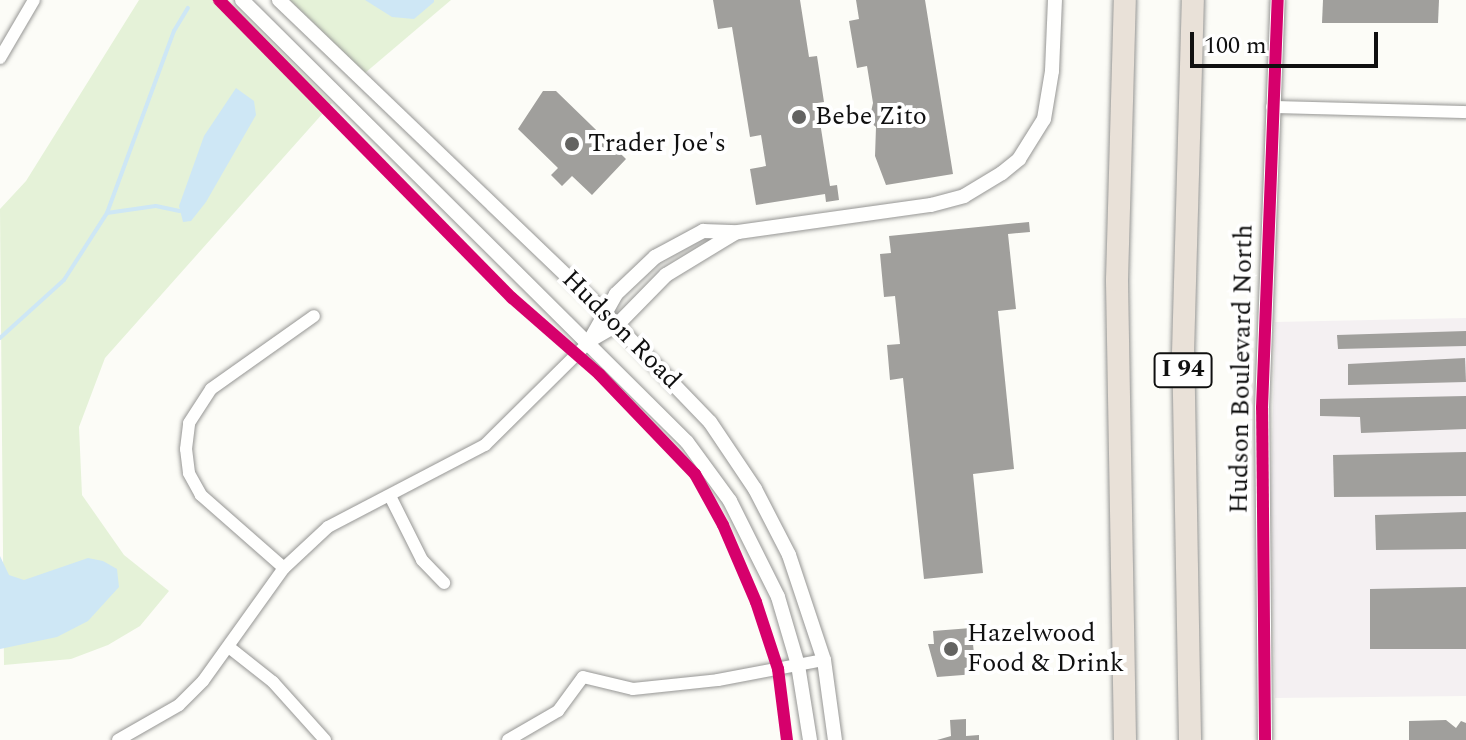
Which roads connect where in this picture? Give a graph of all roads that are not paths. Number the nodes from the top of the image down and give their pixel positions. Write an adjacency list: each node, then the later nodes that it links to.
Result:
1 (34, 0): 8 (street)
2 (242, 0): 15 (street, Hudson Road)
3 (279, 0): 12 (street, Hudson Road)
4 (1055, 0): 11 (street)
5 (1125, 0): 27 (highway, I 94)
6 (1193, 0): 28 (highway, I 94)
7 (1278, 0): 9 (street, Hudson Boulevard North)
8 (0, 58)
9 (1272, 107): 10 (street); 29 (street, Hudson Boulevard North)
10 (1466, 112)
11 (738, 232): 12 (street); 14 (street)
12 (603, 311): 14 (street, Hudson Road); 15 (street)
13 (314, 316): 17 (street)
14 (617, 325): 15 (street); 20 (street, Hudson Road)
15 (589, 342): 16 (street); 21 (street, Hudson Road)
16 (390, 496): 17 (street); 18 (street)
17 (284, 568): 19 (street)
18 (444, 583)
19 (230, 648): 22 (street); 23 (street)
20 (824, 660): 21 (street); 26 (street, Hudson Road)
21 (798, 665): 24 (street); 25 (street, Hudson Road)
22 (118, 740)
23 (325, 740)
24 (508, 740)
25 (810, 740)
26 (835, 740)
27 (1125, 740)
28 (1190, 740)
29 (1265, 740)

